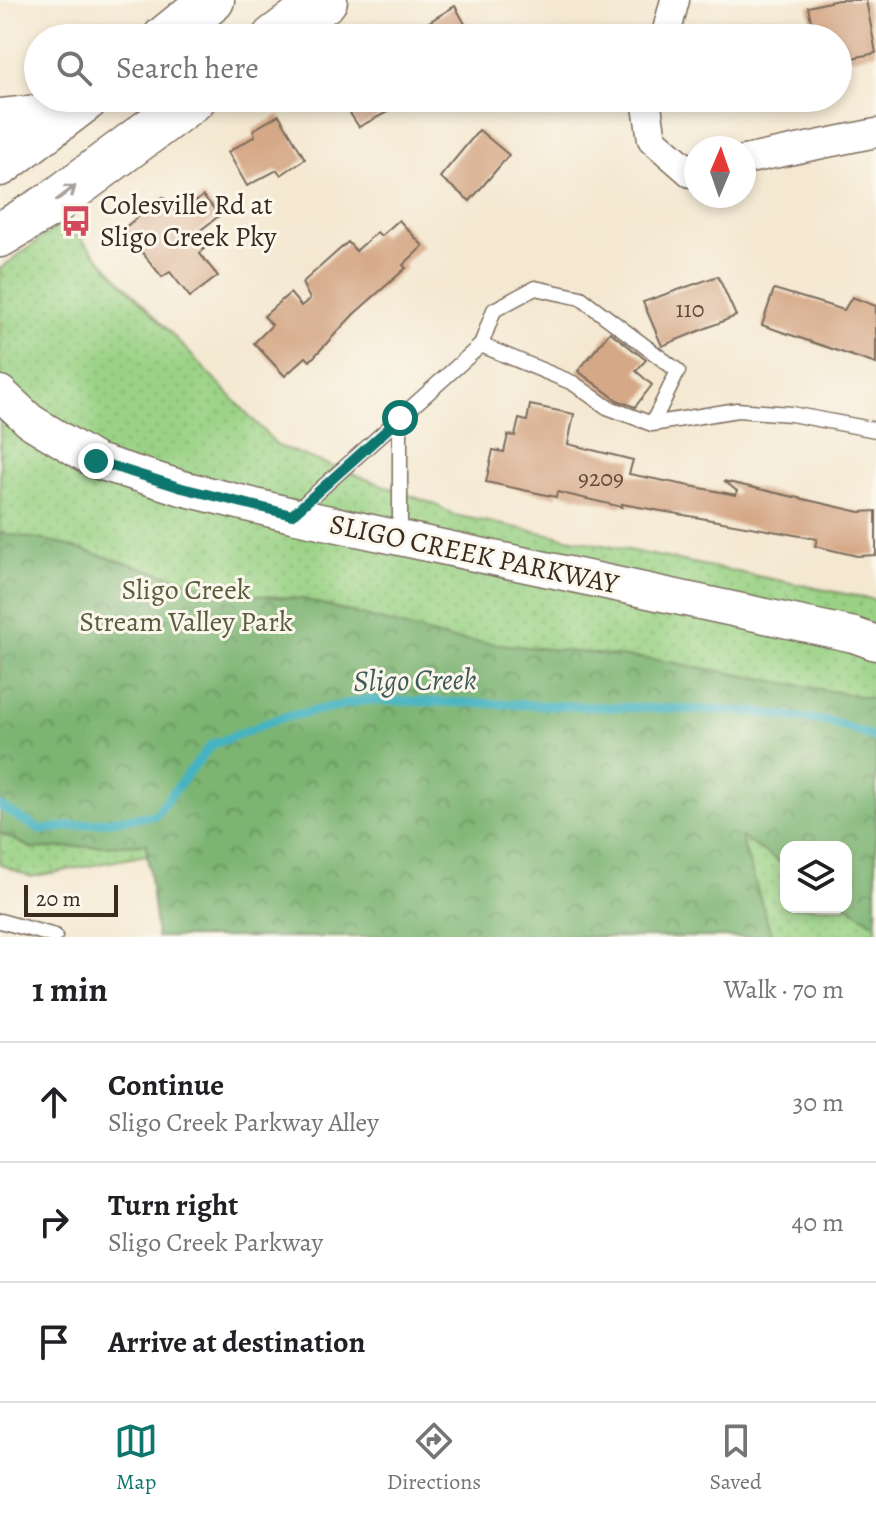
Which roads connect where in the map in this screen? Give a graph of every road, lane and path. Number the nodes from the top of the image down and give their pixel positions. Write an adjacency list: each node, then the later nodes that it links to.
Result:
1 (212, 0): 4 (highway)
2 (325, 0): 5 (highway)
3 (675, 0): 6 (street)
4 (182, 24)
5 (293, 24)
6 (669, 24)
7 (46, 112): 11 (highway)
8 (69, 112): 14 (highway)
9 (175, 112): 16 (highway, one-way to 9)
10 (648, 112): 15 (street)
11 (0, 121)
12 (876, 133): 13 (street)
13 (756, 158)
14 (0, 164)
15 (684, 167)
16 (0, 235)
17 (481, 345): 19 (lane); 20 (lane); 20 (lane)
18 (0, 393): 22 (street, SLIGO CREEK PARKWAY)
19 (400, 418): 22 (lane); 23 (lane)
20 (652, 424): 21 (lane)
21 (876, 430)
22 (292, 515): 23 (street, SLIGO CREEK PARKWAY)
23 (400, 538): 24 (street, SLIGO CREEK PARKWAY)
24 (876, 643)
25 (0, 921): 26 (lane)
26 (55, 936)

